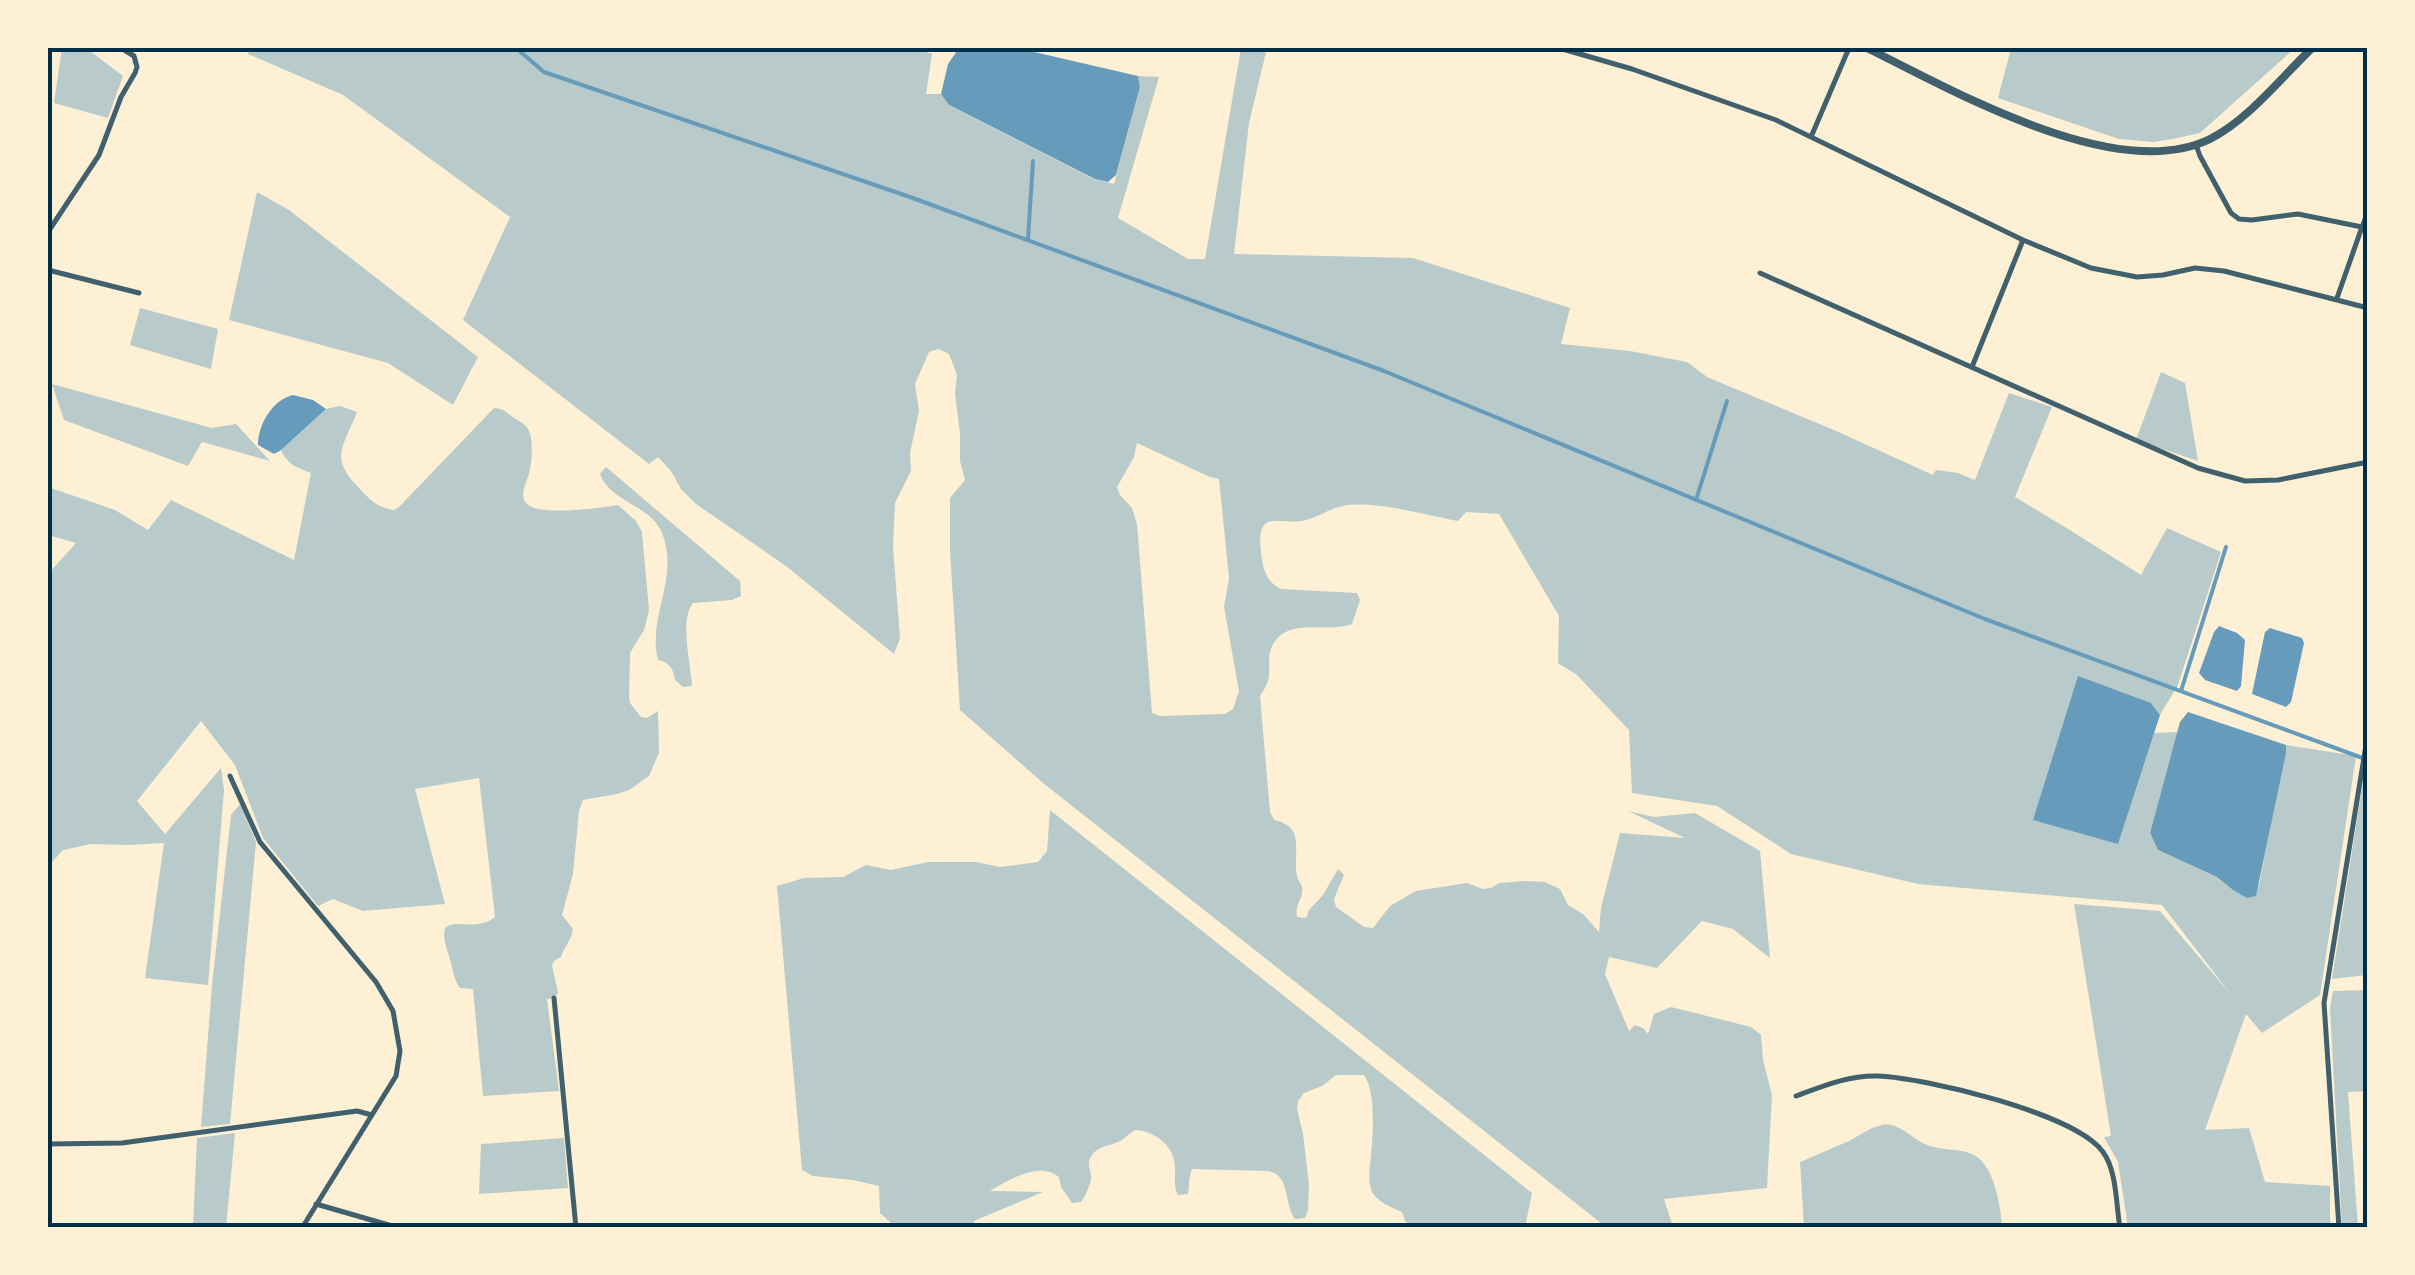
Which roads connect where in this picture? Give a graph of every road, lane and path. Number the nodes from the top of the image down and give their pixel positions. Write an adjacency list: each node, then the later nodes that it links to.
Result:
1 (121, 48): 10 (street)
2 (1558, 48): 6 (street)
3 (1849, 48): 6 (street)
4 (1867, 48): 7 (street)
5 (2312, 48): 7 (street)
6 (1810, 137): 11 (street)
7 (2196, 145): 9 (street)
8 (2368, 212): 9 (street)
9 (2362, 227): 15 (street)
10 (48, 232)
11 (2022, 240): 15 (street); 17 (street)
12 (48, 270): 14 (street)
13 (1760, 274): 17 (street)
14 (139, 293)
15 (2337, 299): 16 (street)
16 (2368, 308)
17 (1972, 368): 18 (street)
18 (2368, 462)
19 (2368, 733): 20 (street)
20 (2366, 743): 31 (street)
21 (230, 776): 24 (street)
22 (554, 998): 29 (street)
23 (1796, 1096): 30 (street)
24 (372, 1115): 25 (street); 26 (street)
25 (48, 1144)
26 (316, 1204): 27 (street); 28 (street)
27 (302, 1228)
28 (399, 1228)
29 (576, 1228)
30 (2120, 1228)
31 (2339, 1228)

